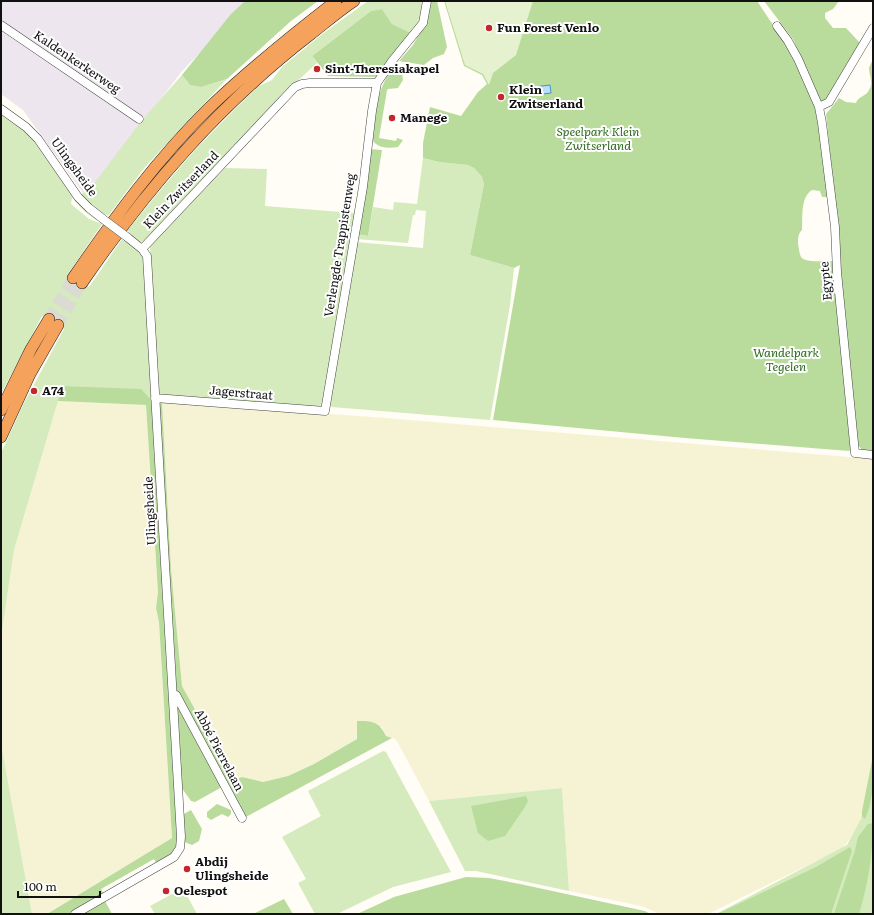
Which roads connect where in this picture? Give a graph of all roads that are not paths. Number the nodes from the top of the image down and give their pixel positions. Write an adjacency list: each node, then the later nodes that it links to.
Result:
1 (336, 1): 2 (highway)
2 (354, 1)
3 (427, 1): 7 (street)
4 (1, 25): 10 (street, Kaldenkerkerweg)
5 (777, 26): 8 (street, Egypte)
6 (873, 28): 8 (street)
7 (377, 83): 11 (street, Klein Zwitserland); 14 (street, Verlengde Trappistenweg)
8 (819, 107): 16 (street, Egypte)
9 (1, 108): 11 (street, Ulingsheide, bridge)
10 (139, 119)
11 (142, 248): 12 (street, Ulingsheide)
12 (156, 398): 14 (street, Jagerstraat); 17 (street, Ulingsheide)
13 (1, 410): 15 (highway)
14 (325, 412)
15 (1, 437)
16 (873, 455)
17 (174, 695): 18 (street, Abbé Pierrelaan); 19 (street, Ulingsheide)
18 (242, 818)
19 (75, 914)

